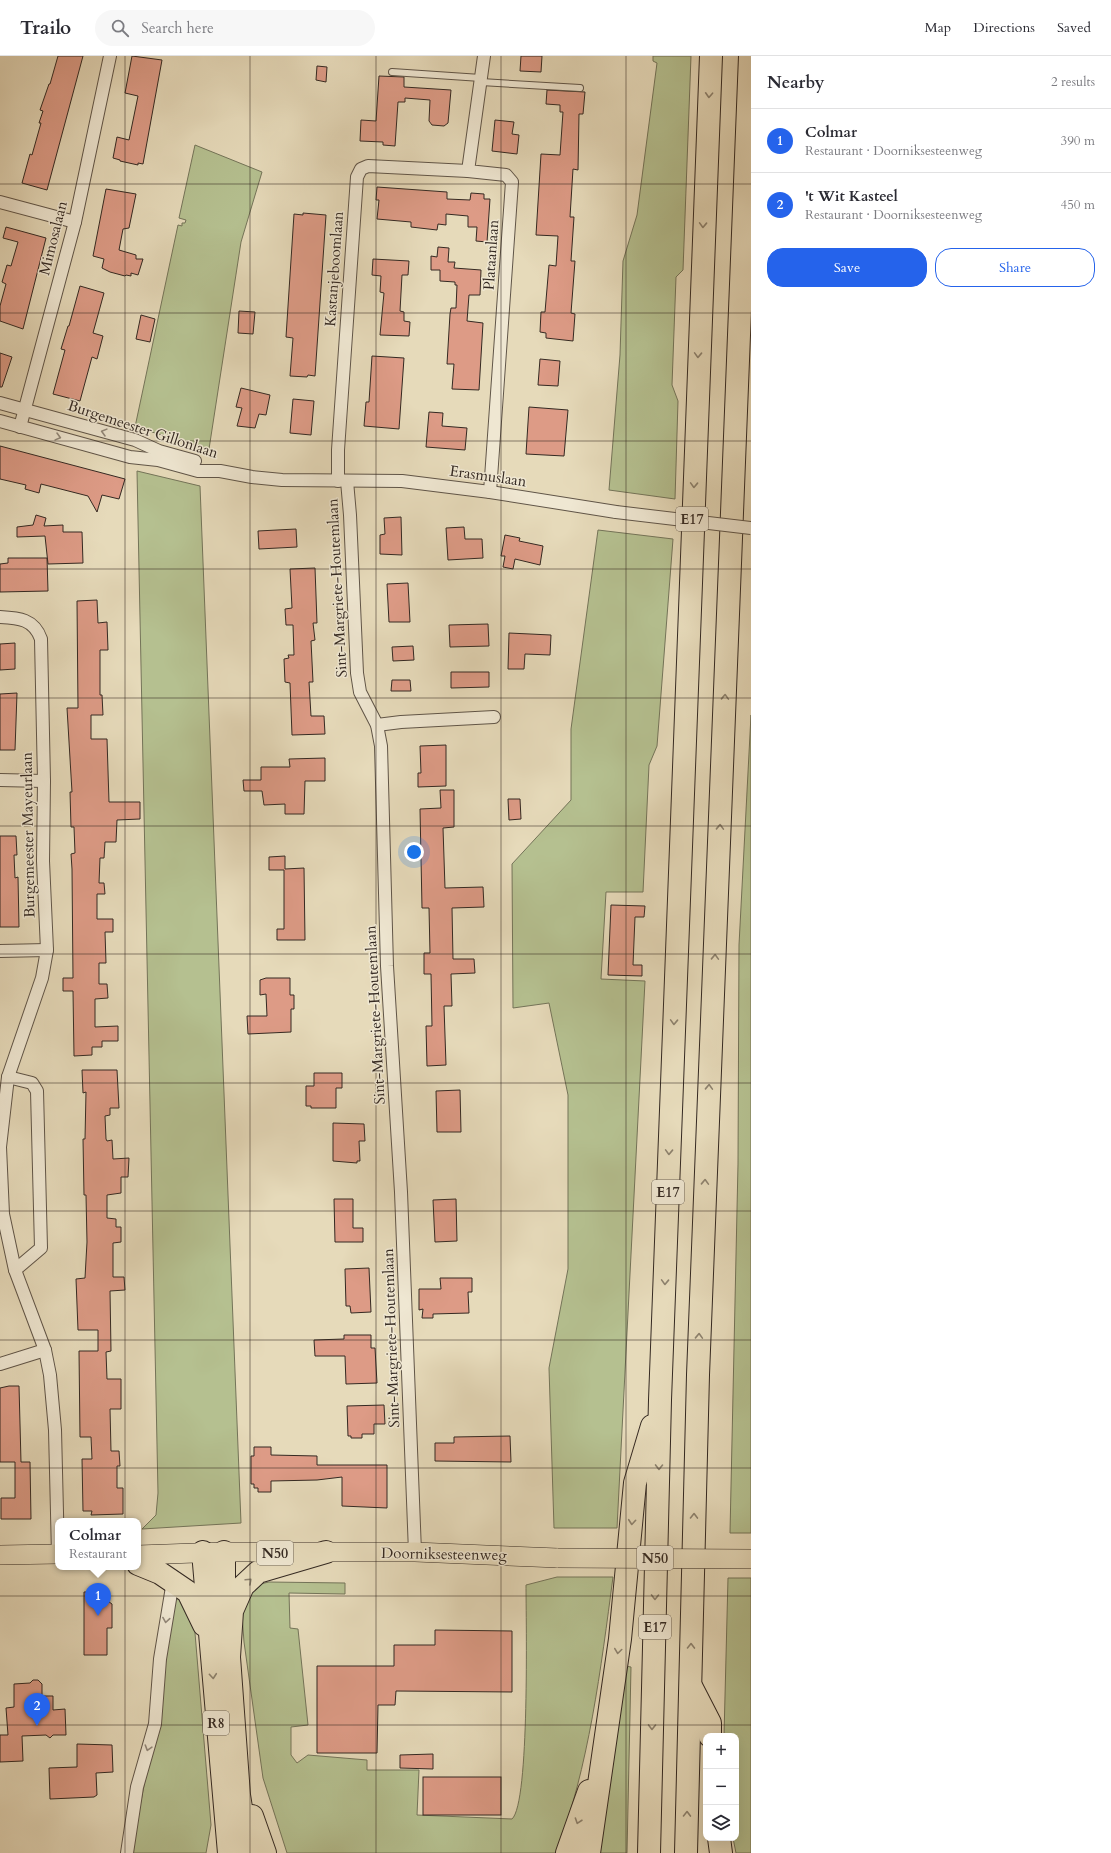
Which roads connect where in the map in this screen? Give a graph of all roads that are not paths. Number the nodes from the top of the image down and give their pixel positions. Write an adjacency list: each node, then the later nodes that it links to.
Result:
1 (110, 56): 10 (street, Mimosalaan)
2 (484, 56): 6 (street)
3 (710, 56): 30 (highway, E17, one-way to 30)
4 (750, 56): 43 (highway, E17, one-way to 4)
5 (392, 72): 6 (lane)
6 (481, 80): 7 (lane); 8 (street)
7 (580, 88)
8 (468, 171): 16 (street, Kastanjeboomlaan); 17 (street, Plataanlaan)
9 (0, 202): 10 (street)
10 (75, 222): 12 (street, Mimosalaan)
11 (0, 403): 12 (street, Burgemeester Gillonlaan)
12 (24, 410): 14 (street, Mimosalaan); 15 (street, Burgemeester Gillonlaan, one-way to 12)
13 (0, 421): 14 (street, Burgemeester Gillonlaan)
14 (20, 427): 15 (street, Burgemeester Gillonlaan, one-way to 15)
15 (220, 471): 16 (street, Erasmuslaan)
16 (343, 481): 17 (street, Erasmuslaan); 21 (street, Sint-Margriete-Houtemlaan)
17 (490, 492): 18 (street, Erasmuslaan, bridge)
18 (751, 528)
19 (0, 617): 23 (street, Burgemeester Mayeurlaan)
20 (494, 717): 21 (street)
21 (378, 725): 34 (street, Sint-Margriete-Houtemlaan)
22 (0, 780): 23 (street)
23 (44, 781): 25 (street, Burgemeester Mayeurlaan)
24 (0, 950): 25 (street)
25 (47, 950): 26 (street, Burgemeester Mayeurlaan)
26 (8, 1077): 27 (street, Burgemeester Mayeurlaan); 27 (street)
27 (15, 1270): 28 (street, Burgemeester Mayeurlaan)
28 (45, 1350): 29 (street); 31 (street, Burgemeester Mayeurlaan)
29 (0, 1364)
30 (660, 1400): 46 (highway, one-way to 46); 56 (highway, E17, one-way to 56)
31 (57, 1518)
32 (213, 1552): 33 (main road, Doorniksesteenweg / N50); 37 (main road, Doorniksesteenweg / N50); 41 (highway, R8); 42 (highway, R8)
33 (326, 1552): 34 (main road, Doorniksesteenweg / N50); 42 (highway, one-way to 33)
34 (415, 1552): 38 (main road, Doorniksesteenweg / N50, bridge)
35 (55, 1554): 36 (main road)
36 (0, 1555)
37 (141, 1555)
38 (751, 1559)
39 (141, 1565): 40 (highway)
40 (172, 1581): 41 (highway); 49 (street, one-way to 49)
41 (209, 1637): 47 (highway, R8, one-way to 47)
42 (229, 1657): 45 (highway, R8)
43 (690, 1685): 44 (highway); 57 (highway, E17, one-way to 43)
44 (710, 1733)
45 (235, 1745): 52 (highway, R8); 53 (highway)
46 (603, 1759): 54 (highway, one-way to 54); 55 (highway)
47 (224, 1809): 50 (highway); 51 (highway, R8)
48 (719, 1841): 58 (highway)
49 (127, 1853)
50 (214, 1853)
51 (229, 1853)
52 (248, 1853)
53 (265, 1853)
54 (567, 1853)
55 (589, 1853)
56 (649, 1853)
57 (686, 1853)
58 (721, 1853)

